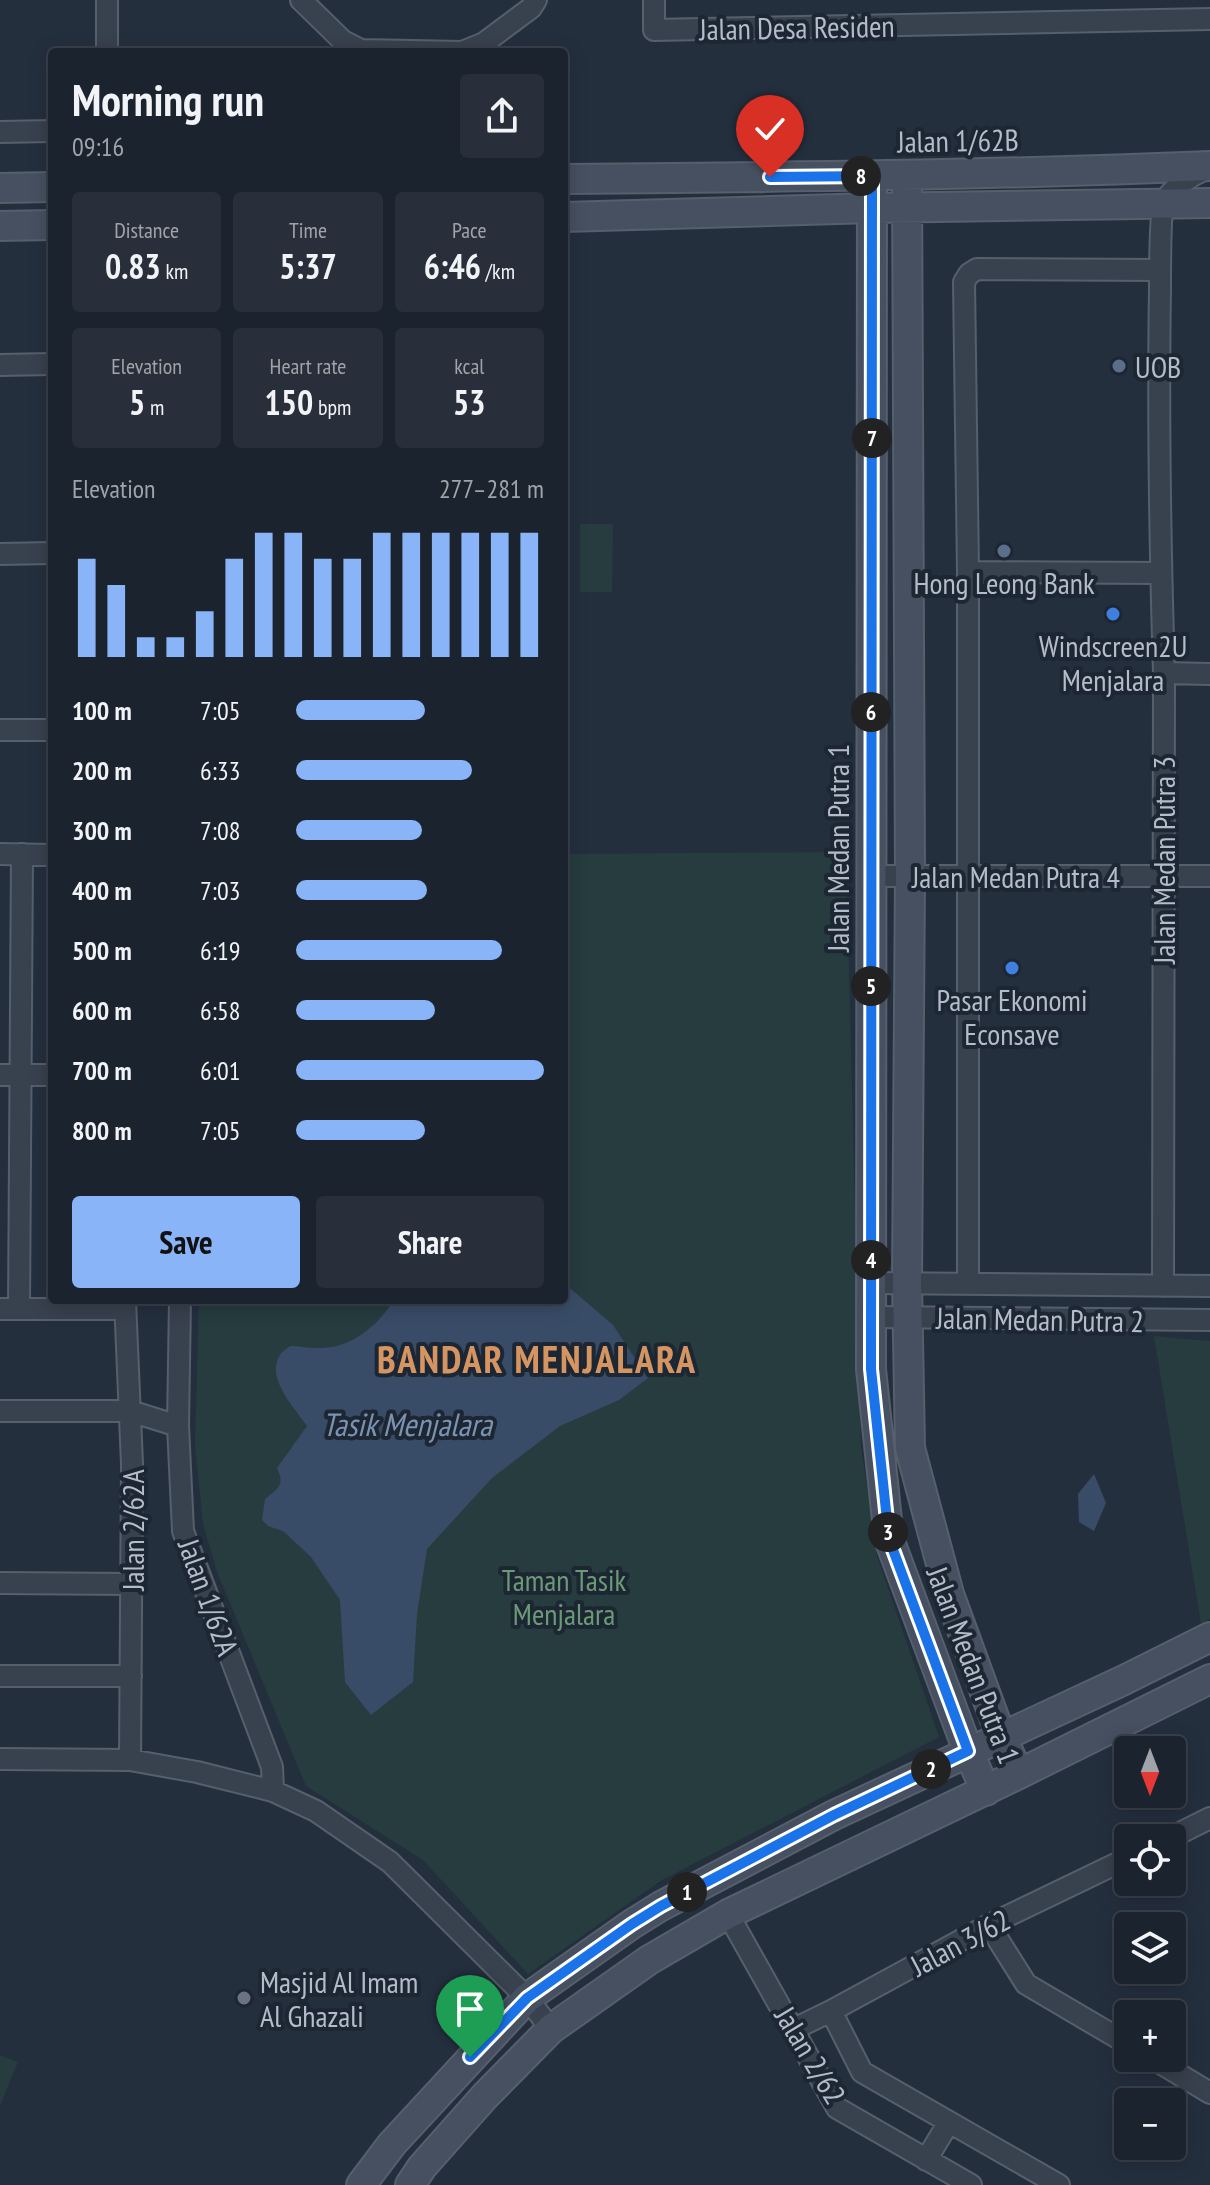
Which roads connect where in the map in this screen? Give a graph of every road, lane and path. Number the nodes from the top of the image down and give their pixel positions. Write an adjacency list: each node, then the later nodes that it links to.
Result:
1 (107, 0): 6 (street)
2 (301, 0): 7 (street)
3 (536, 0): 8 (street)
4 (654, 0): 5 (street, Jalan Desa Residen)
5 (1204, 19)
6 (107, 48)
7 (357, 48)
8 (472, 48)
9 (48, 131): 10 (street)
10 (0, 132)
11 (1210, 167): 13 (main road, Jalan 1/62B); 18 (street)
12 (872, 176): 13 (main road, Jalan 1/62B); 14 (main road, Jalan 1/62B); 19 (main road, Jalan Medan Putra 1)
13 (907, 176): 20 (main road, Jalan Medan Putra 1)
14 (568, 179)
15 (48, 187): 16 (main road)
16 (0, 188)
17 (1210, 203): 18 (main road)
18 (1163, 204): 20 (main road); 24 (street, Jalan Medan Putra 3)
19 (872, 208): 20 (main road); 21 (main road); 38 (main road, Jalan Medan Putra 1)
20 (908, 208): 39 (main road, Jalan Medan Putra 1)
21 (568, 217)
22 (48, 225): 23 (main road)
23 (0, 226)
24 (1160, 270): 29 (street); 30 (street, Jalan Medan Putra 3)
25 (48, 364): 26 (street)
26 (0, 365)
27 (48, 553): 28 (street)
28 (0, 554)
29 (968, 572): 30 (street); 40 (street)
30 (1161, 573): 31 (street, Jalan Medan Putra 3)
31 (1164, 673): 32 (street); 41 (street, Jalan Medan Putra 3)
32 (1210, 674)
33 (0, 730): 34 (street)
34 (48, 730)
35 (0, 854): 36 (street)
36 (22, 854): 37 (street); 43 (street)
37 (48, 855)
38 (871, 876): 39 (street, Jalan Medan Putra 4); 47 (main road, Jalan Medan Putra 1)
39 (910, 876): 40 (street, Jalan Medan Putra 4); 46 (main road, Jalan Medan Putra 1)
40 (968, 876): 41 (street, Jalan Medan Putra 4); 48 (street)
41 (1163, 876): 42 (street, Jalan Medan Putra 4); 49 (street, Jalan Medan Putra 3)
42 (1210, 876)
43 (10, 1075): 44 (street); 45 (street)
44 (48, 1075)
45 (10, 1183): 53 (street)
46 (907, 1282): 47 (street); 48 (street); 55 (main road, Jalan Medan Putra 1)
47 (871, 1283): 54 (main road, Jalan Medan Putra 1)
48 (968, 1284): 49 (street)
49 (1163, 1286): 50 (street)
50 (1210, 1286)
51 (180, 1304): 59 (street, Jalan 1/62A)
52 (125, 1305): 53 (street); 58 (street, Jalan 2/62A)
53 (9, 1309)
54 (870, 1317): 55 (street, Jalan Medan Putra 2); 67 (main road, Jalan Medan Putra 1)
55 (908, 1317): 56 (street, Jalan Medan Putra 2); 66 (main road, Jalan Medan Putra 1)
56 (1210, 1320)
57 (0, 1411): 58 (street)
58 (130, 1411): 59 (street); 61 (street, Jalan 2/62A)
59 (178, 1426): 71 (street, Jalan 1/62A)
60 (0, 1583): 61 (street)
61 (131, 1584): 64 (street, Jalan 2/62A)
62 (1210, 1637): 66 (main road)
63 (0, 1676): 64 (street)
64 (131, 1676): 69 (street, Jalan 2/62A)
65 (1210, 1679): 70 (main road)
66 (1001, 1736): 67 (main road); 70 (main road, Jalan Medan Putra 1)
67 (968, 1751): 72 (main road, Jalan Medan Putra 1); 78 (main road)
68 (0, 1759): 69 (street)
69 (130, 1760): 71 (street)
70 (1019, 1774): 72 (main road)
71 (273, 1791): 78 (street)
72 (986, 1791): 76 (main road)
73 (1210, 1818): 74 (street)
74 (1186, 1830)
75 (1114, 1865): 77 (street, Jalan 3/62)
76 (728, 1914): 80 (main road); 81 (street, Jalan 2/62)
77 (989, 1925): 79 (street, Jalan 3/62); 82 (street)
78 (527, 1998): 80 (street); 87 (main road)
79 (831, 2011): 81 (street, Jalan 3/62); 85 (street, Jalan 2/62)
80 (551, 2029): 88 (main road)
81 (794, 2029): 86 (street, Jalan 2/62)
82 (1114, 2036)
83 (1182, 2072): 84 (street)
84 (1206, 2083)
85 (949, 2122): 86 (street); 90 (street, Jalan 2/62)
86 (926, 2160): 89 (street, Jalan 2/62)
87 (361, 2185)
88 (410, 2185)
89 (971, 2185)
90 (1059, 2185)

